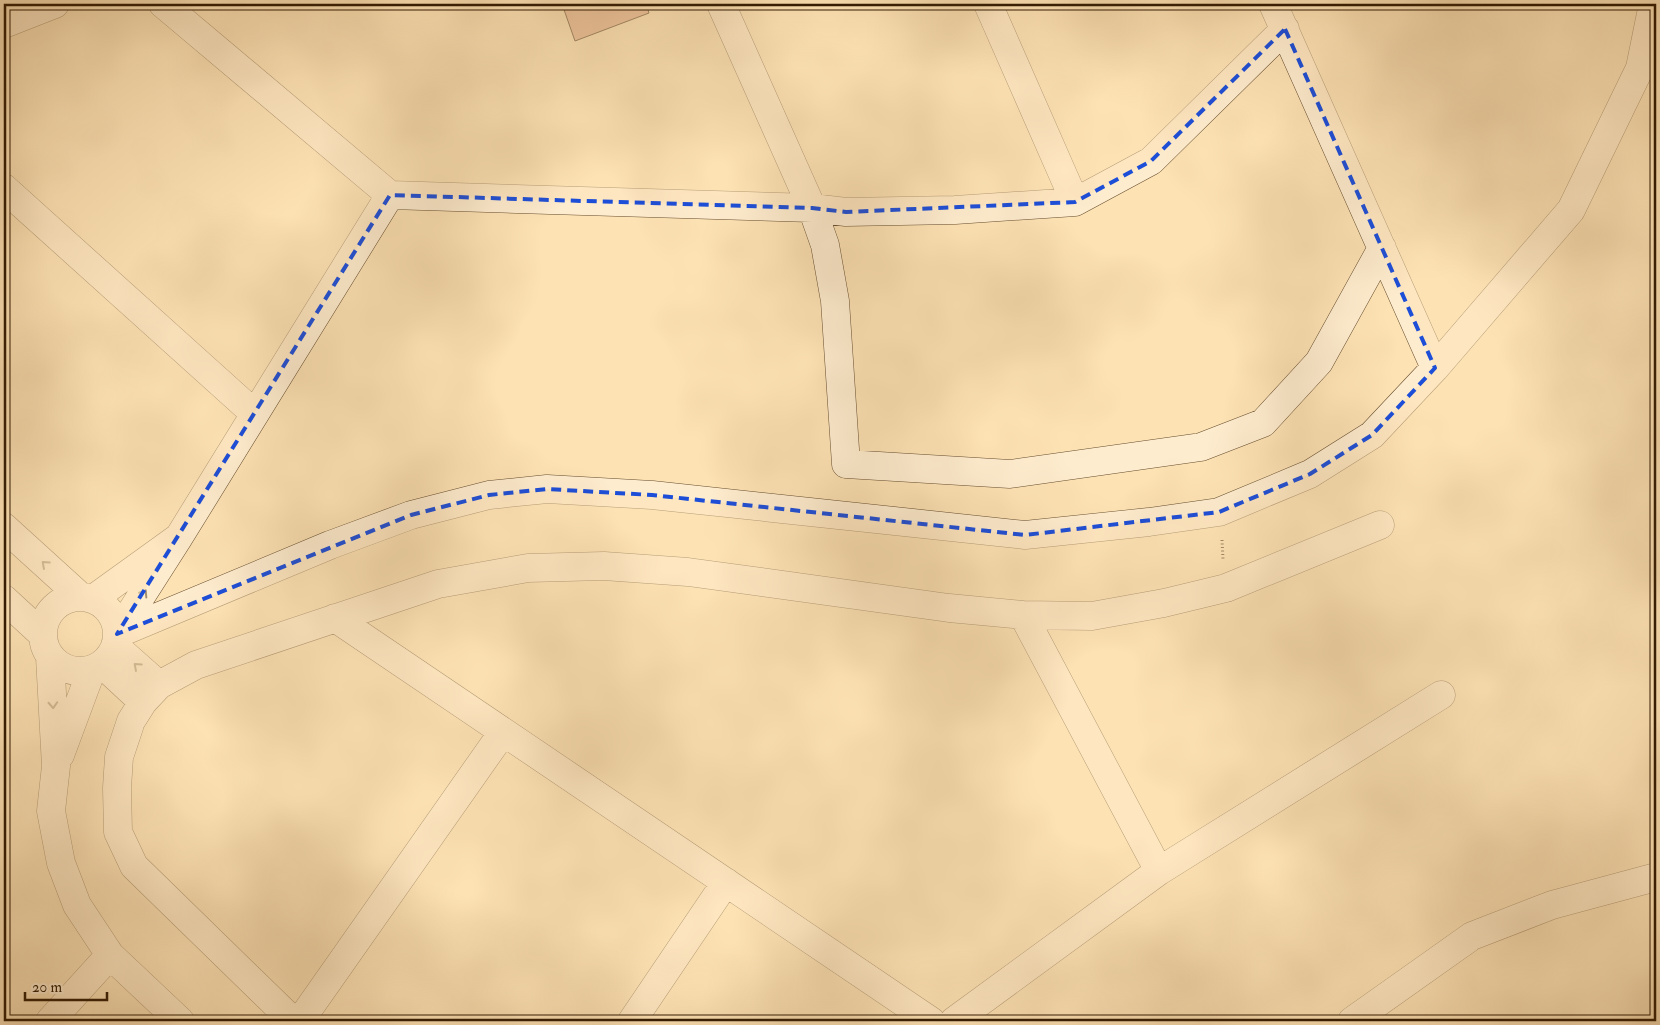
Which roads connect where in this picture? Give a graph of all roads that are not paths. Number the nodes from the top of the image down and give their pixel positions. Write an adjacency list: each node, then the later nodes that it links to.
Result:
1 (55, 4): 7 (street)
2 (163, 4): 10 (street)
3 (721, 4): 12 (street)
4 (988, 4): 11 (street)
5 (1273, 4): 8 (street)
6 (1653, 4): 14 (street)
7 (4, 24)
8 (1285, 29): 11 (street); 13 (street)
9 (4, 188): 15 (street)
10 (390, 195): 12 (street); 15 (street)
11 (1075, 202): 12 (street)
12 (812, 208): 13 (street)
13 (1382, 248): 14 (street)
14 (1435, 368): 24 (street)
15 (255, 414): 18 (street)
16 (1380, 525): 21 (street)
17 (4, 526): 19 (street, one-way to 17)
18 (179, 537): 19 (street); 24 (street, one-way to 18)
19 (87, 598): 23 (street); 24 (street)
20 (4, 599): 23 (street)
21 (1023, 615): 22 (street); 29 (street)
22 (335, 618): 25 (street); 27 (street)
23 (46, 645): 24 (street); 28 (street, one-way to 28)
24 (107, 653): 25 (street); 28 (street)
25 (151, 693): 35 (street)
26 (1441, 695): 29 (street)
27 (503, 732): 30 (street); 36 (street)
28 (56, 766): 32 (street)
29 (1160, 871): 39 (street)
30 (726, 882): 37 (street); 38 (street)
31 (1654, 882): 40 (street)
32 (110, 955): 33 (street); 34 (street)
33 (50, 1021)
34 (180, 1021)
35 (293, 1021)
36 (300, 1021)
37 (632, 1021)
38 (931, 1021)
39 (954, 1021)
40 (1352, 1021)

